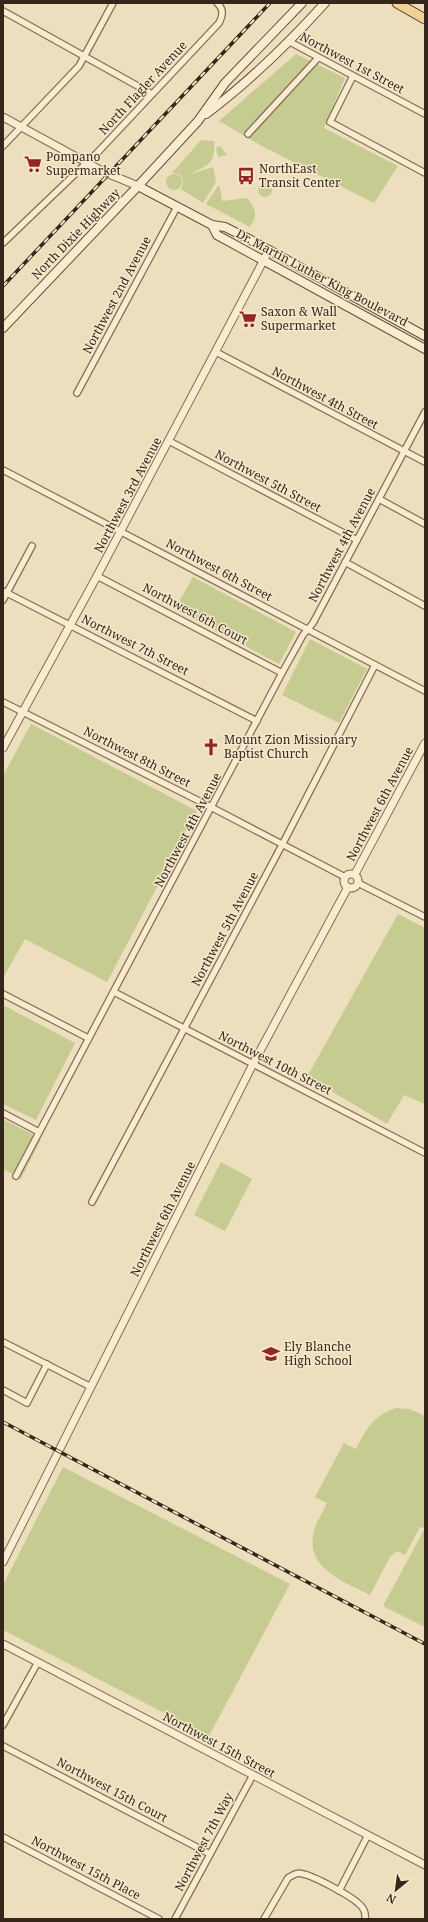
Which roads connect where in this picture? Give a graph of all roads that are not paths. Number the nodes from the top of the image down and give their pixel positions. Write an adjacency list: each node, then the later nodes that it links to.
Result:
1 (113, 3): 9 (street)
2 (217, 3): 12 (street, North Flagler Avenue)
3 (302, 3): 15 (main road, North Dixie Highway)
4 (325, 3): 8 (main road, North Dixie Highway)
5 (397, 3): 7 (main road)
6 (3, 11): 9 (street)
7 (425, 19)
8 (290, 42): 10 (street, Northwest 1st Street); 15 (main road, North Dixie Highway)
9 (85, 56): 12 (street); 16 (street)
10 (318, 58): 11 (street, Northwest 1st Street); 17 (street)
11 (353, 76): 13 (street, Northwest 1st Street); 20 (street)
12 (152, 94): 19 (street, North Flagler Avenue)
13 (425, 114)
14 (3, 117): 16 (street)
15 (198, 121): 21 (main road, North Dixie Highway)
16 (21, 127): 18 (street); 19 (street)
17 (248, 134)
18 (3, 146)
19 (86, 162): 21 (street); 24 (street, North Flagler Avenue)
20 (425, 173)
21 (138, 186): 22 (main road, Dr. Martin Luther King Boulevard); 29 (main road, North Dixie Highway)
22 (177, 207): 23 (main road, Dr. Martin Luther King Boulevard); 33 (street, Northwest 2nd Avenue)
23 (212, 225): 25 (main road, Dr. Martin Luther King Boulevard); 26 (main road, Dr. Martin Luther King Boulevard)
24 (4, 240)
25 (269, 250): 26 (street, Northwest 3rd Avenue); 27 (main road, Dr. Martin Luther King Boulevard)
26 (264, 260): 28 (main road, Dr. Martin Luther King Boulevard); 32 (street, Northwest 3rd Avenue)
27 (326, 280): 28 (main road); 30 (main road, Dr. Martin Luther King Boulevard)
28 (321, 290): 31 (main road, Dr. Martin Luther King Boulevard)
29 (3, 328)
30 (425, 336)
31 (425, 349)
32 (216, 352): 35 (street, Northwest 3rd Avenue); 36 (street, Northwest 4th Street)
33 (77, 393)
34 (425, 412): 36 (street, Northwest 4th Avenue)
35 (169, 441): 41 (street, Northwest 3rd Avenue); 42 (street, Northwest 5th Street)
36 (403, 452): 37 (street, Northwest 4th Street); 39 (street, Northwest 4th Avenue)
37 (425, 462)
38 (3, 470): 41 (street, Northwest 6th Street)
39 (379, 499): 40 (street); 42 (street, Northwest 4th Avenue)
40 (425, 524)
41 (121, 531): 45 (street, Northwest 3rd Avenue); 50 (street, Northwest 6th Street)
42 (357, 540): 44 (street, Northwest 4th Avenue)
43 (32, 546): 46 (street)
44 (345, 562): 48 (street); 50 (street, Northwest 4th Avenue)
45 (97, 576): 49 (street, Northwest 3rd Avenue); 52 (street, Northwest 6th Court)
46 (5, 592): 47 (street); 49 (street, Northwest 7th Street)
47 (3, 600)
48 (425, 606)
49 (71, 624): 55 (street, Northwest 3rd Avenue); 56 (street, Northwest 7th Street)
50 (307, 629): 51 (street, Northwest 6th Street); 52 (street, Northwest 4th Avenue)
51 (375, 665): 53 (street, Northwest 6th Street); 60 (street, Northwest 5th Avenue)
52 (282, 673): 56 (street, Northwest 4th Avenue)
53 (425, 691)
54 (3, 702): 55 (street, Northwest 8th Street)
55 (22, 712): 58 (street, Northwest 3rd Avenue); 59 (street, Northwest 8th Street)
56 (257, 721): 59 (street, Northwest 4th Avenue)
57 (425, 743): 61 (street, Northwest 6th Avenue)
58 (3, 748)
59 (212, 808): 60 (street, Northwest 8th Street); 66 (street, Northwest 4th Avenue)
60 (282, 845): 62 (street, Northwest 8th Street); 68 (street, Northwest 5th Avenue)
61 (355, 874): 62 (street); 63 (street)
62 (345, 877): 64 (street)
63 (358, 883): 64 (street); 65 (street)
64 (348, 887): 70 (street, Northwest 6th Avenue)
65 (425, 917)
66 (114, 992): 68 (street, Northwest 10th Street); 69 (street, Northwest 4th Avenue)
67 (3, 994): 69 (street)
68 (184, 1029): 70 (street, Northwest 10th Street); 75 (street, Northwest 5th Avenue)
69 (88, 1038): 72 (street, Northwest 4th Avenue)
70 (253, 1064): 73 (street, Northwest 10th Street); 78 (street, Northwest 6th Avenue)
71 (3, 1113): 72 (street)
72 (39, 1132): 74 (street, Northwest 4th Avenue)
73 (425, 1153)
74 (16, 1176)
75 (92, 1202)
76 (3, 1342): 77 (street)
77 (47, 1364): 78 (street); 79 (street)
78 (91, 1387): 80 (street, Northwest 6th Avenue)
79 (3, 1390)
80 (3, 1562)
81 (3, 1644): 82 (street, Northwest 15th Street)
82 (38, 1662): 83 (street); 85 (street, Northwest 15th Street)
83 (3, 1725)
84 (3, 1746): 88 (street, Northwest 15th Court)
85 (253, 1775): 86 (street, Northwest 15th Street); 88 (street, Northwest 7th Way)
86 (368, 1835): 89 (street, Northwest 15th Street); 90 (street)
87 (3, 1837): 91 (street, Northwest 15th Place)
88 (210, 1854): 92 (street, Northwest 7th Way)
89 (425, 1865)
90 (339, 1891): 93 (street); 94 (street)
91 (159, 1919)
92 (175, 1919)
93 (264, 1919)
94 (364, 1919)

